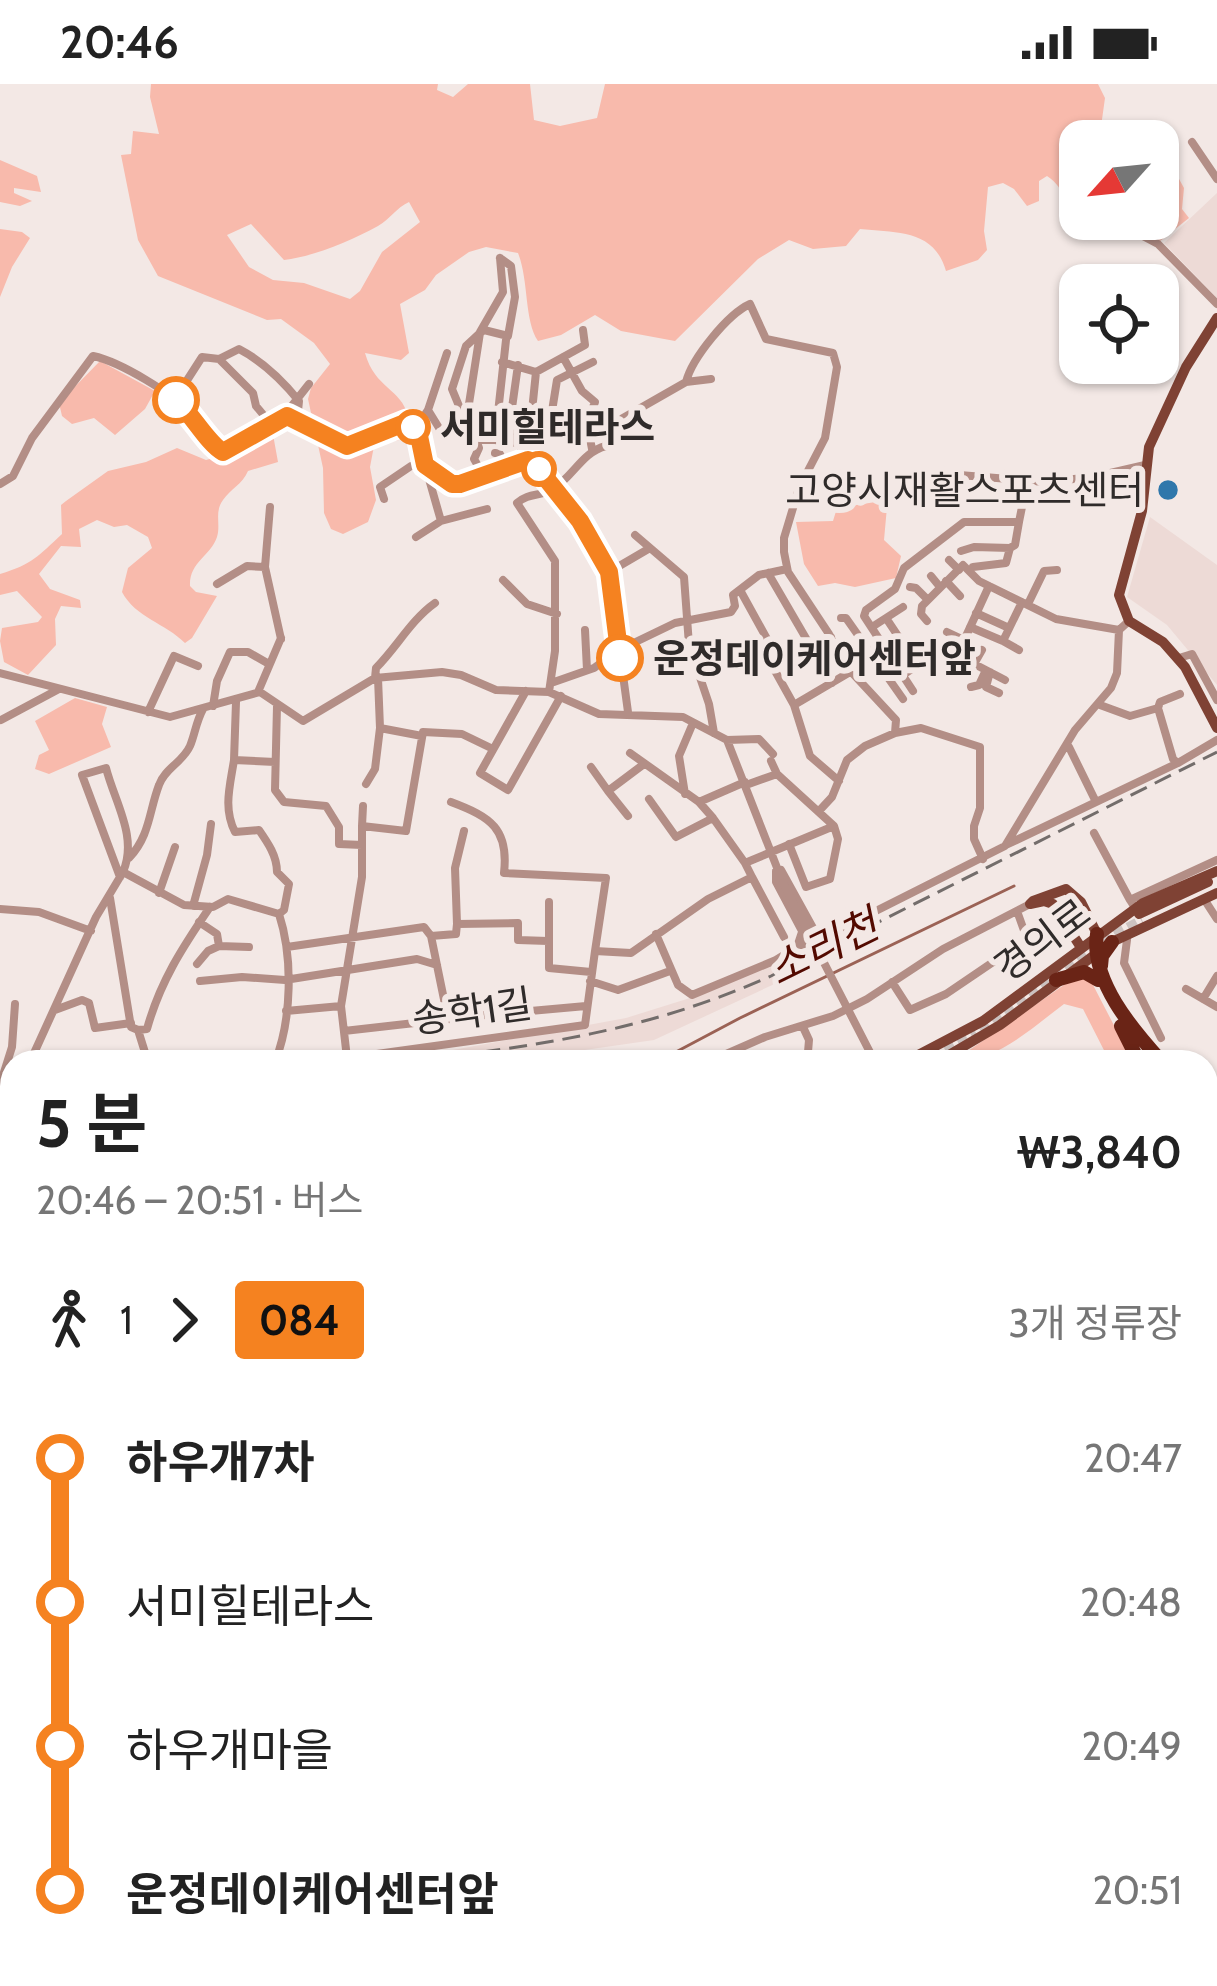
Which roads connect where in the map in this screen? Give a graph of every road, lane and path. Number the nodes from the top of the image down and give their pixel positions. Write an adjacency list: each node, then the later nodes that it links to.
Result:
1 (1192, 142): 2 (street)
2 (1216, 171)
3 (1150, 240): 4 (street)
4 (1217, 304)
5 (1216, 322): 39 (main road)
6 (583, 330): 10 (street)
7 (480, 334): 7 (street); 27 (street); 27 (street)
8 (506, 340): 12 (street)
9 (447, 353): 22 (street)
10 (563, 357): 15 (street); 16 (street)
11 (219, 359): 20 (street); 21 (street); 29 (street)
12 (502, 362): 14 (street); 33 (street)
13 (593, 362): 16 (street)
14 (518, 365): 15 (street); 34 (street)
15 (536, 372): 26 (street)
16 (572, 374): 24 (street); 28 (street)
17 (711, 379): 18 (street)
18 (686, 382): 35 (street); 59 (street)
19 (309, 384): 21 (street)
20 (175, 399): 29 (street); 44 (street)
21 (297, 399): 23 (street); 25 (street)
22 (428, 410): 30 (street); 31 (street)
23 (298, 411)
24 (552, 411): 26 (street); 28 (street)
25 (283, 417): 29 (street); 30 (street)
26 (538, 421): 34 (street)
27 (466, 423): 32 (street)
28 (587, 423): 35 (street)
29 (271, 424)
30 (415, 430): 38 (street)
31 (443, 436)
32 (476, 440): 33 (street); 42 (street)
33 (494, 440): 34 (street)
34 (520, 445): 37 (street)
35 (592, 449): 45 (street)
36 (495, 453): 40 (street)
37 (528, 460): 40 (street); 45 (street)
38 (425, 465): 42 (street); 46 (street); 49 (street)
39 (1144, 466): 43 (street); 84 (main road)
40 (506, 468): 42 (street)
41 (947, 474): 43 (street)
42 (484, 476)
43 (1027, 482): 50 (street)
44 (0, 484)
45 (554, 489): 62 (street); 76 (street)
46 (384, 499)
47 (270, 507): 57 (street)
48 (487, 509): 49 (street)
49 (442, 521): 52 (street)
50 (1018, 522): 54 (street); 83 (street)
51 (635, 535): 53 (street)
52 (416, 537)
53 (650, 548): 62 (street); 81 (street)
54 (1010, 548): 55 (street); 58 (street)
55 (963, 553)
56 (949, 560): 61 (street)
57 (265, 567): 66 (street); 104 (street)
58 (973, 568)
59 (788, 569): 63 (street); 91 (street)
60 (1058, 569): 74 (street)
61 (958, 570): 67 (street); 68 (street)
62 (609, 572): 98 (street)
63 (768, 573): 70 (street); 97 (street)
64 (931, 576): 67 (street)
65 (503, 580): 76 (street)
66 (217, 584)
67 (943, 584): 71 (street); 72 (street)
68 (989, 586): 74 (street); 77 (street)
69 (910, 587): 72 (street)
70 (740, 589): 81 (street); 110 (street)
71 (960, 596)
72 (928, 600): 82 (street)
73 (435, 603): 87 (street)
74 (1025, 603): 84 (street); 86 (street)
75 (903, 607): 79 (street)
76 (557, 614): 118 (street)
77 (976, 614): 85 (street); 86 (street)
78 (841, 617): 90 (street)
79 (886, 618): 83 (street); 96 (street)
80 (396, 620): 87 (street)
81 (689, 621): 98 (street); 141 (street)
82 (927, 621)
83 (871, 626): 90 (street); 99 (street)
84 (1124, 626): 103 (main road); 132 (street)
85 (970, 627): 92 (street); 95 (street)
86 (1010, 628): 95 (street)
87 (409, 629): 114 (street)
88 (585, 630): 109 (street)
89 (947, 632): 92 (street)
90 (857, 633): 121 (street)
91 (831, 637): 97 (street); 112 (street)
92 (964, 640): 102 (street)
93 (923, 641): 96 (street)
94 (935, 641): 107 (street)
95 (1003, 641): 101 (street)
96 (905, 647): 99 (street); 107 (street)
97 (810, 649): 110 (street); 117 (street)
98 (619, 650): 109 (street); 136 (street)
99 (887, 650): 116 (street)
100 (982, 650): 105 (street)
101 (1018, 650)
102 (957, 655): 105 (street); 111 (street)
103 (1179, 658): 128 (street); 140 (main road)
104 (269, 664): 123 (street); 133 (street)
105 (974, 664): 108 (street)
106 (198, 665): 135 (street)
107 (916, 666): 116 (street)
108 (989, 669): 115 (street); 119 (street); 124 (street)
109 (587, 670): 118 (street)
110 (773, 670): 131 (street)
111 (950, 670)
112 (850, 672): 117 (street); 142 (street)
113 (0, 673): 120 (street)
114 (377, 678): 122 (street); 130 (street); 139 (street)
115 (1005, 680)
116 (908, 682): 121 (street)
117 (832, 683): 131 (street)
118 (551, 687): 122 (street); 126 (street)
119 (971, 687)
120 (61, 688): 135 (street); 137 (street)
121 (896, 688): 127 (street)
122 (526, 691): 147 (street)
123 (258, 692): 129 (street); 130 (street)
124 (999, 693)
125 (1180, 694): 134 (street)
126 (561, 696): 136 (street); 147 (street)
127 (903, 699)
128 (1217, 700)
129 (236, 702): 133 (street); 149 (street)
130 (277, 704): 150 (street)
131 (794, 705): 155 (street)
132 (1100, 705): 134 (street); 146 (street)
133 (208, 708): 135 (street); 178 (street)
134 (1157, 708): 151 (street)
135 (148, 712)
136 (628, 712): 138 (street)
137 (2, 720)
138 (694, 723): 141 (street); 159 (street)
139 (380, 728): 143 (street); 156 (street)
140 (1217, 728)
141 (714, 733): 144 (street)
142 (895, 733): 155 (street); 179 (street)
143 (422, 736): 147 (street); 169 (street)
144 (727, 740): 154 (street); 157 (street)
145 (1217, 740): 151 (street)
146 (1068, 746): 163 (street); 175 (street)
147 (493, 749)
148 (630, 753): 152 (street)
149 (234, 760): 150 (street); 197 (street)
150 (275, 762): 173 (street)
151 (1178, 763): 163 (street)
152 (644, 764): 158 (street); 159 (street)
153 (591, 767): 158 (street)
154 (777, 774): 157 (street); 165 (street)
155 (839, 781): 165 (street)
156 (366, 784)
157 (746, 784): 162 (street); 177 (street)
158 (608, 791): 166 (street)
159 (686, 795): 162 (street)
160 (649, 800): 167 (street)
161 (452, 802): 217 (street, 송학1길)
162 (699, 802): 167 (street)
163 (1096, 802): 175 (street)
164 (363, 806): 169 (street)
165 (819, 811): 170 (street)
166 (628, 816)
167 (713, 818): 181 (street)
168 (211, 824): 191 (street)
169 (362, 826): 173 (street)
170 (834, 826): 174 (street); 174 (street)
171 (464, 831): 202 (street)
172 (1094, 832): 194 (street)
173 (362, 844): 207 (street)
174 (789, 844): 177 (street)
175 (1005, 846): 179 (street)
176 (175, 847): 186 (street)
177 (770, 852): 181 (street); 182 (street)
178 (128, 859): 183 (street); 183 (street)
179 (983, 859): 211 (street)
180 (1217, 860): 194 (street)
181 (745, 863): 184 (street)
182 (775, 863): 204 (street); 211 (street); 251 (street, bridge)
183 (121, 874): 186 (street); 187 (street)
184 (752, 877): 205 (street); 209 (street)
185 (1217, 886): 188 (main road, 경의로); 194 (main road, 경의로)
186 (160, 893): 191 (street)
187 (109, 896): 203 (street); 239 (street)
188 (1204, 898): 199 (street); 210 (main road, 경의로)
189 (549, 902): 212 (street, 송학1길)
190 (1030, 904): 195 (street); 196 (main road); 198 (main road)
191 (194, 906): 192 (street)
192 (210, 907): 197 (street); 201 (street)
193 (0, 909): 203 (street)
194 (1136, 910): 200 (main road, 경의로)
195 (1017, 911): 229 (street); 229 (street)
196 (1086, 912): 200 (main road); 206 (main road)
197 (279, 914): 215 (street)
198 (1065, 919): 218 (main road); 223 (main road)
199 (1217, 919)
200 (1117, 921): 206 (main road, 경의로); 210 (main road)
201 (200, 922): 213 (street); 239 (street)
202 (457, 924): 208 (street, 송학1길); 212 (street, 송학1길)
203 (91, 931): 236 (street)
204 (802, 932): 211 (street); 216 (street)
205 (656, 934): 217 (street); 222 (street)
206 (1097, 934): 218 (highway)
207 (352, 935): 208 (street, 송학1길); 215 (street, 송학1길); 221 (street)
208 (431, 936): 220 (street, 송학1길)
209 (784, 937)
210 (1122, 938): 218 (main road, 경의로); 224 (highway); 242 (street)
211 (814, 939): 216 (street)
212 (548, 941): 225 (street, 송학1길)
213 (219, 946): 214 (street); 219 (street)
214 (249, 946)
215 (287, 947): 227 (street)
216 (797, 947): 222 (street)
217 (595, 951): 225 (street, 송학1길)
218 (1087, 952): 223 (main road, 경의로); 224 (highway)
219 (197, 964)
220 (437, 965): 221 (street, 송학1길); 238 (street, 송학1길)
221 (345, 969): 227 (street, 송학1길); 233 (street)
222 (670, 970): 225 (street, 송학1길)
223 (1053, 975): 224 (highway); 252 (main road, 경의로); 253 (main road, 경의로)
224 (1100, 975): 254 (highway); 255 (highway)
225 (591, 976): 234 (street, 송학1길)
226 (1217, 976): 231 (street)
227 (286, 980): 228 (street, 송학1길); 237 (street)
228 (200, 981)
229 (892, 982): 240 (street)
230 (1186, 989): 231 (street)
231 (1203, 999): 235 (street)
232 (15, 1004): 243 (street)
233 (341, 1006): 237 (street); 241 (street)
234 (586, 1006): 238 (street, 송학1길); 248 (street, 송학1길)
235 (1217, 1007)
236 (55, 1010): 239 (street); 244 (street)
237 (286, 1011): 246 (street)
238 (448, 1019): 241 (street, 송학1길)
239 (134, 1027): 245 (street)
240 (803, 1027): 249 (street); 250 (street)
241 (344, 1031): 247 (street)
242 (1161, 1038)
243 (11, 1050)
244 (35, 1050)
245 (143, 1050)
246 (278, 1050)
247 (346, 1050)
248 (405, 1050)
249 (735, 1050)
250 (808, 1050)
251 (868, 1050)
252 (928, 1050)
253 (957, 1050)
254 (1134, 1050)
255 (1150, 1050)

